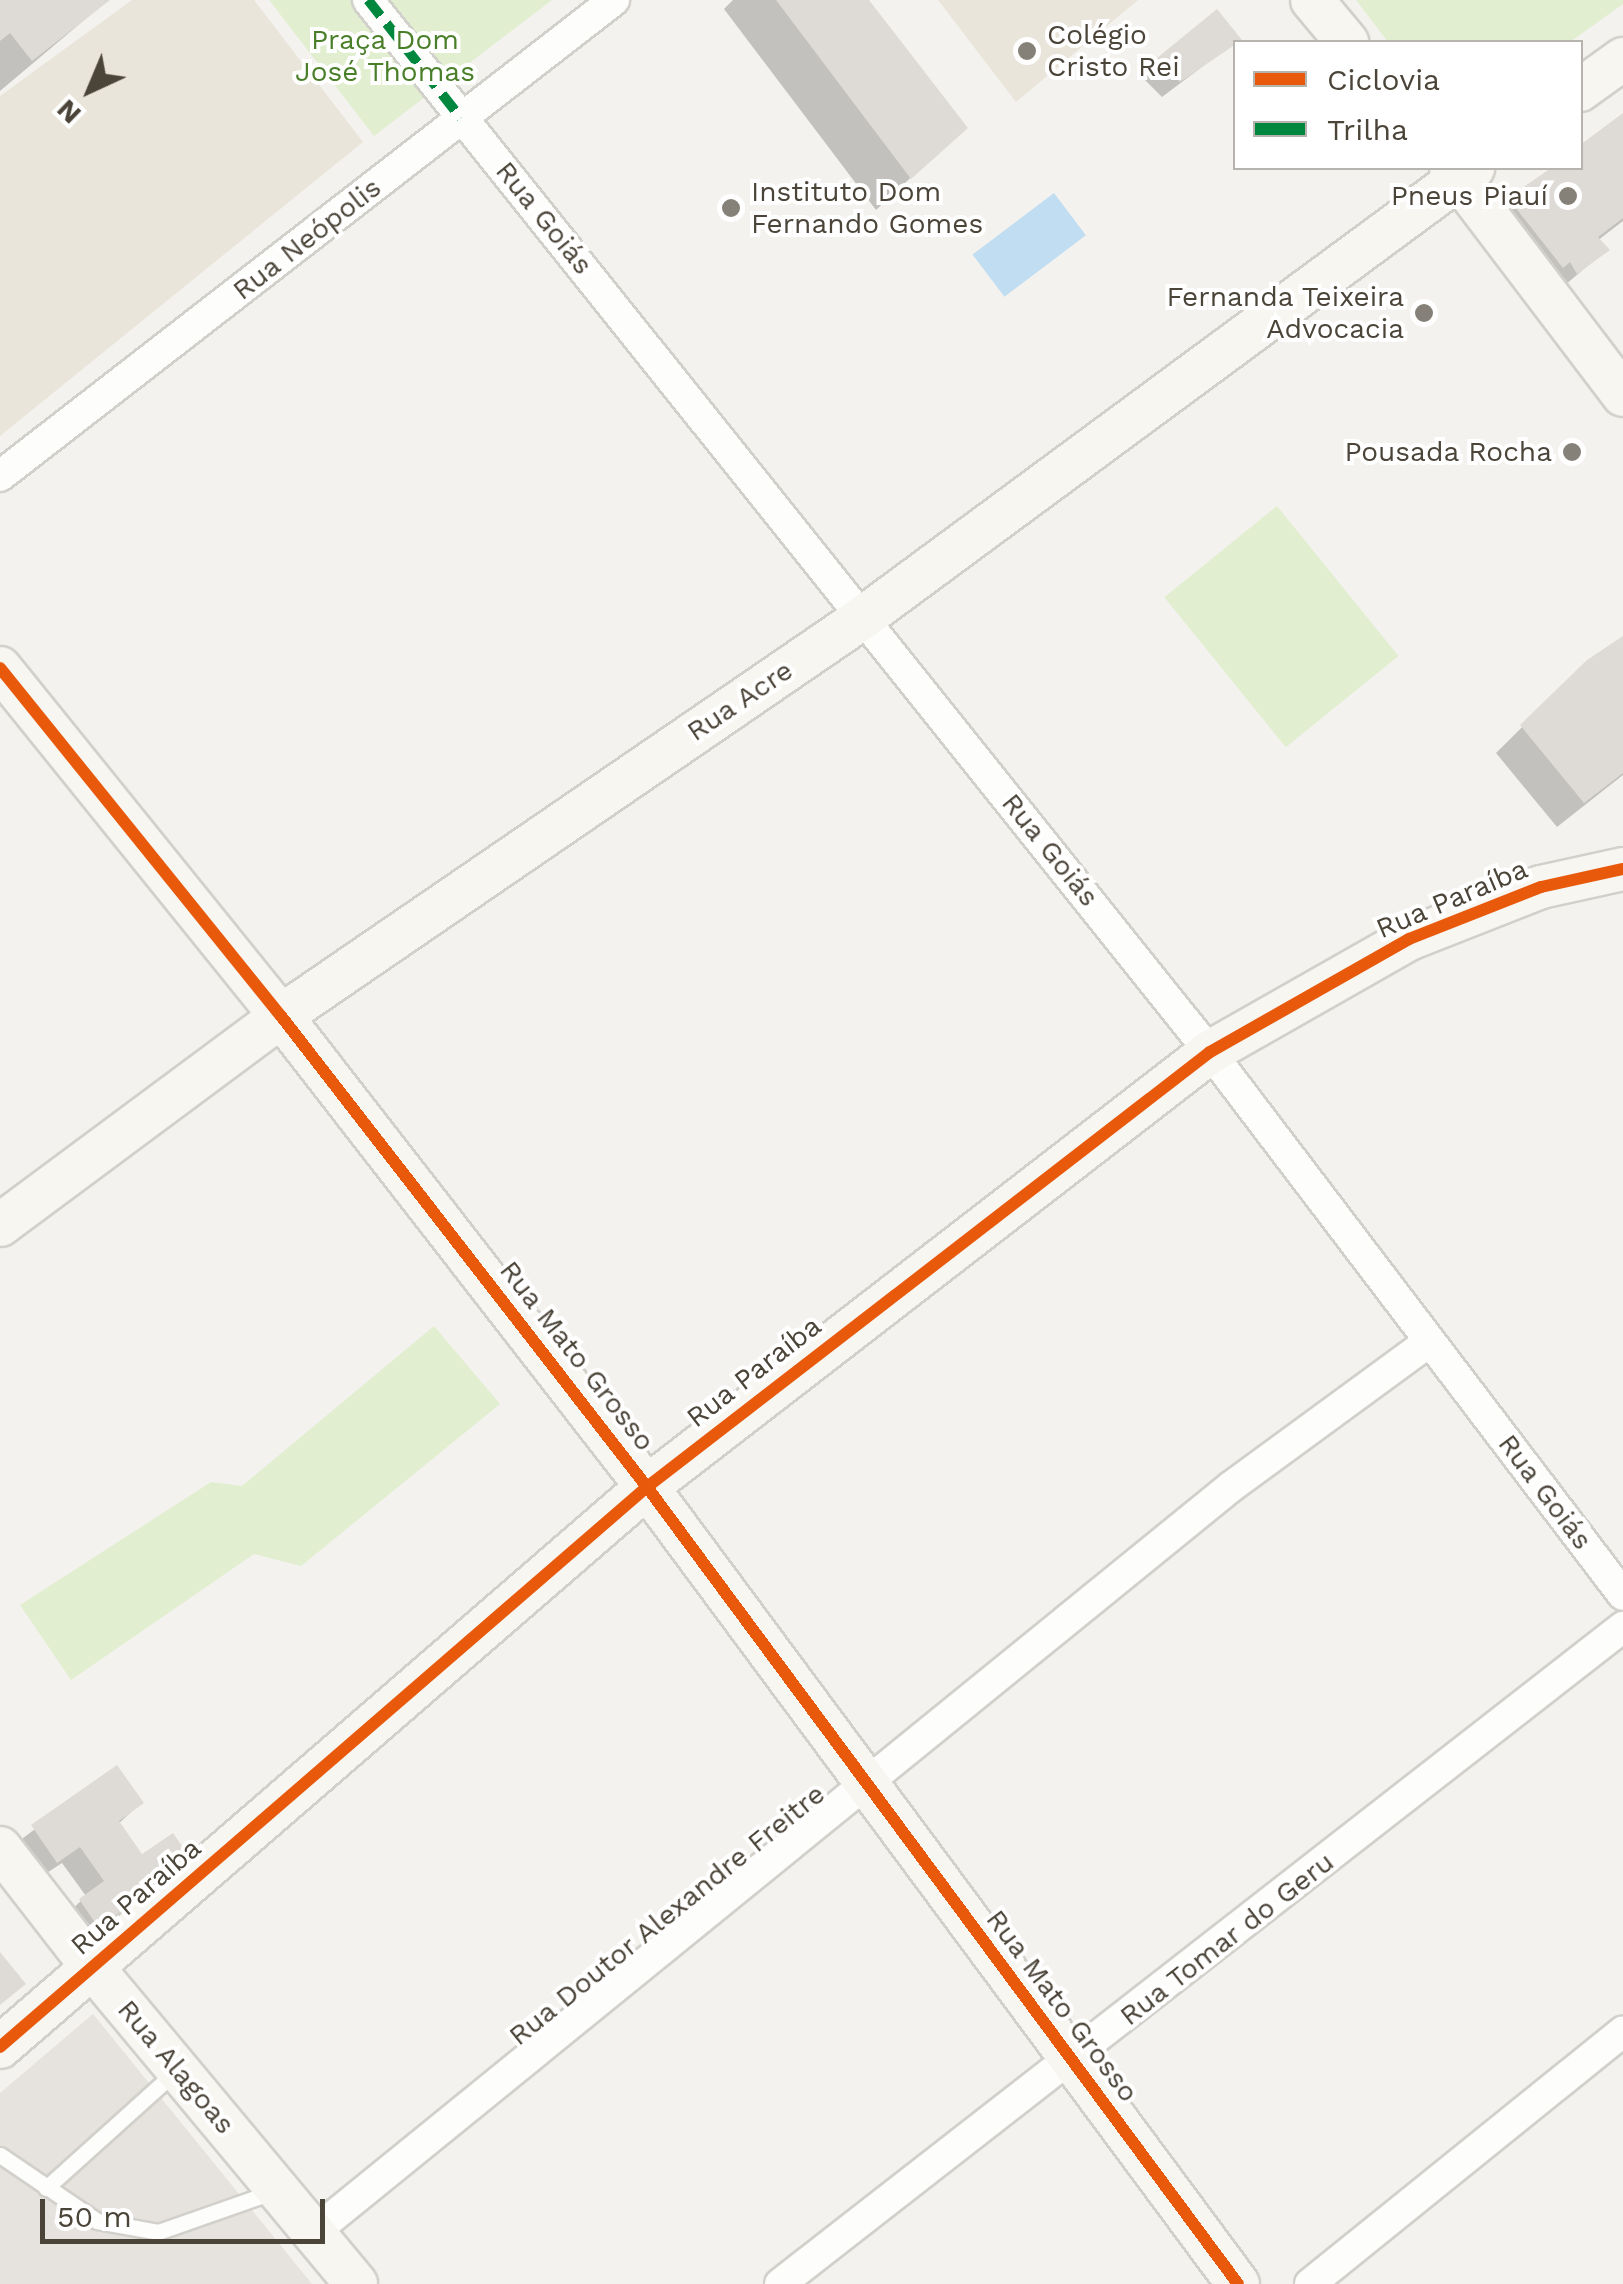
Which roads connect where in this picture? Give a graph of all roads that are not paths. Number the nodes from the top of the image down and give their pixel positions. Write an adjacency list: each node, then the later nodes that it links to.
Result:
1 (368, 0): 7 (street, Rua Goiás)
2 (614, 0): 7 (street, Rua Neópolis)
3 (1312, 0): 4 (street)
4 (1346, 40)
5 (1623, 59): 6 (street)
6 (1583, 88)
7 (461, 118): 10 (street, Rua Neópolis); 11 (street, Rua Goiás)
8 (1461, 171): 9 (street); 11 (street, Rua Acre)
9 (1623, 395)
10 (0, 476)
11 (864, 617): 14 (street, Rua Acre); 15 (street, Rua Goiás)
12 (0, 668): 14 (street, Rua Mato Grosso)
13 (1623, 869): 15 (street, Rua Paraíba)
14 (281, 1016): 16 (street, Rua Acre); 18 (street, Rua Mato Grosso)
15 (1210, 1052): 17 (street, Rua Goiás); 18 (street, Rua Paraíba)
16 (0, 1225)
17 (1430, 1341): 19 (street, Rua Goiás); 21 (street, Rua Doutor Alexandre Freitre)
18 (648, 1487): 21 (street, Rua Mato Grosso); 23 (street, Rua Paraíba)
19 (1623, 1594)
20 (1623, 1627): 26 (street, Rua Tomar do Geru)
21 (865, 1784): 26 (street, Rua Mato Grosso); 31 (street, Rua Doutor Alexandre Freitre)
22 (0, 1848): 23 (street, Rua Alagoas)
23 (93, 1968): 25 (street, Rua Paraíba); 27 (street, Rua Alagoas)
24 (1623, 2031): 35 (street)
25 (0, 2047)
26 (1070, 2060): 33 (street, Rua Tomar do Geru); 34 (street, Rua Mato Grosso)
27 (178, 2069): 29 (lane); 30 (street, Rua Alagoas)
28 (0, 2155): 29 (lane)
29 (46, 2188): 30 (lane)
30 (278, 2189): 31 (street, Rua Alagoas)
31 (314, 2232): 32 (street, Rua Alagoas)
32 (356, 2284)
33 (780, 2284)
34 (1238, 2284)
35 (1310, 2284)

